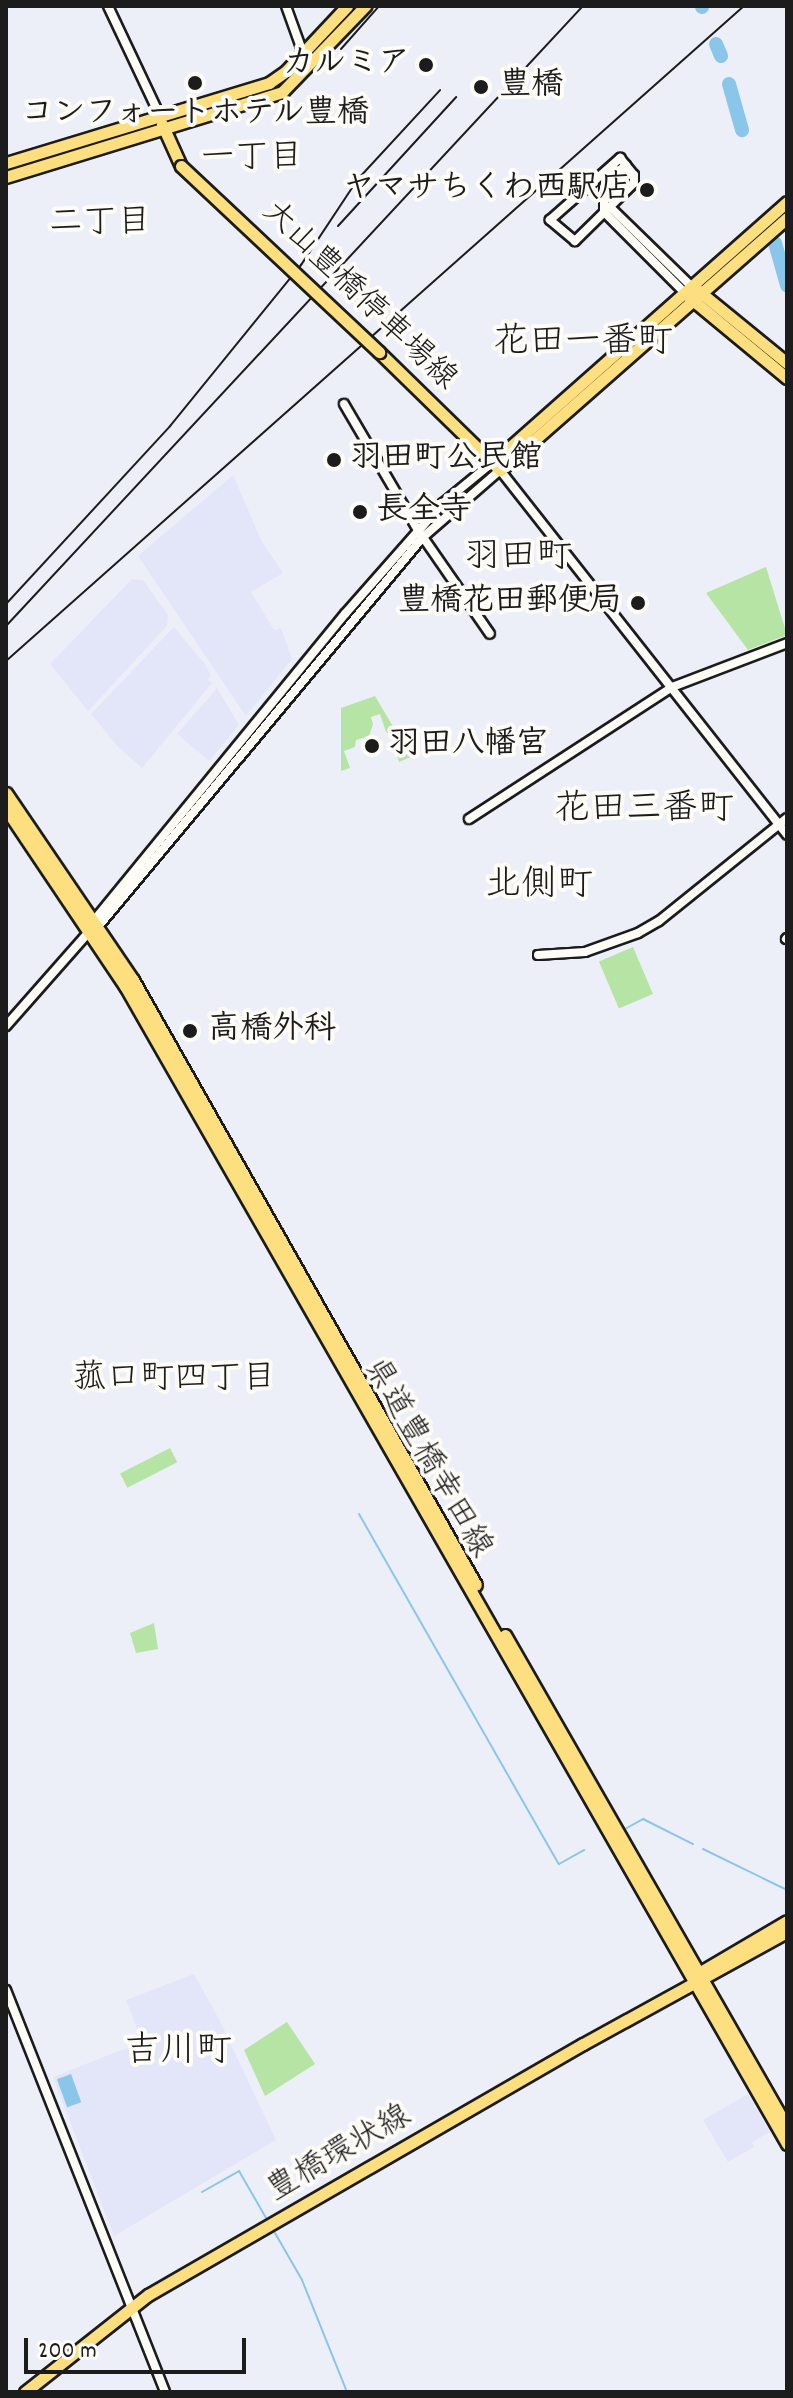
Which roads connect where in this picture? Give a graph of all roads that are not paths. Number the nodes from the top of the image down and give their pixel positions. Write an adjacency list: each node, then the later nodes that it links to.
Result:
1 (108, 6): 6 (street)
2 (286, 6): 5 (street)
3 (347, 6): 5 (main road)
4 (365, 6): 7 (main road)
5 (303, 53): 6 (main road)
6 (160, 116): 7 (main road, 大山豊橋停車場線); 8 (main road)
7 (164, 129): 10 (main road); 18 (main road, 大山豊橋停車場線, bridge)
8 (6, 163)
9 (626, 165): 12 (street); 12 (street); 12 (street)
10 (6, 177)
11 (787, 202): 13 (main road)
12 (609, 207): 14 (street)
13 (781, 219): 14 (main road); 14 (main road)
14 (692, 293): 15 (main road); 16 (main road); 18 (main road)
15 (787, 363)
16 (787, 378)
17 (344, 404): 19 (street)
18 (496, 466): 19 (street); 22 (street)
19 (421, 533): 20 (street); 28 (street)
20 (490, 634)
21 (787, 643): 22 (street)
22 (672, 687): 25 (street); 26 (street)
23 (6, 793): 28 (main road, 県道豊橋幸田線)
24 (6, 809): 28 (main road, 県道豊橋幸田線)
25 (469, 819)
26 (784, 821): 27 (street); 29 (street)
27 (787, 835)
28 (93, 927): 30 (street); 33 (main road, 県道豊橋幸田線)
29 (538, 955)
30 (6, 1026)
31 (787, 1921): 33 (main road, 豊橋環状線)
32 (787, 1932): 33 (main road, 豊橋環状線)
33 (699, 1977): 35 (main road, 県道豊橋幸田線); 36 (main road, 県道豊橋幸田線); 37 (main road, 豊橋環状線)
34 (6, 1990): 37 (street)
35 (787, 2127)
36 (787, 2144)
37 (131, 2307): 38 (main road, 豊橋環状線); 39 (street)
38 (25, 2392)
39 (165, 2392)

